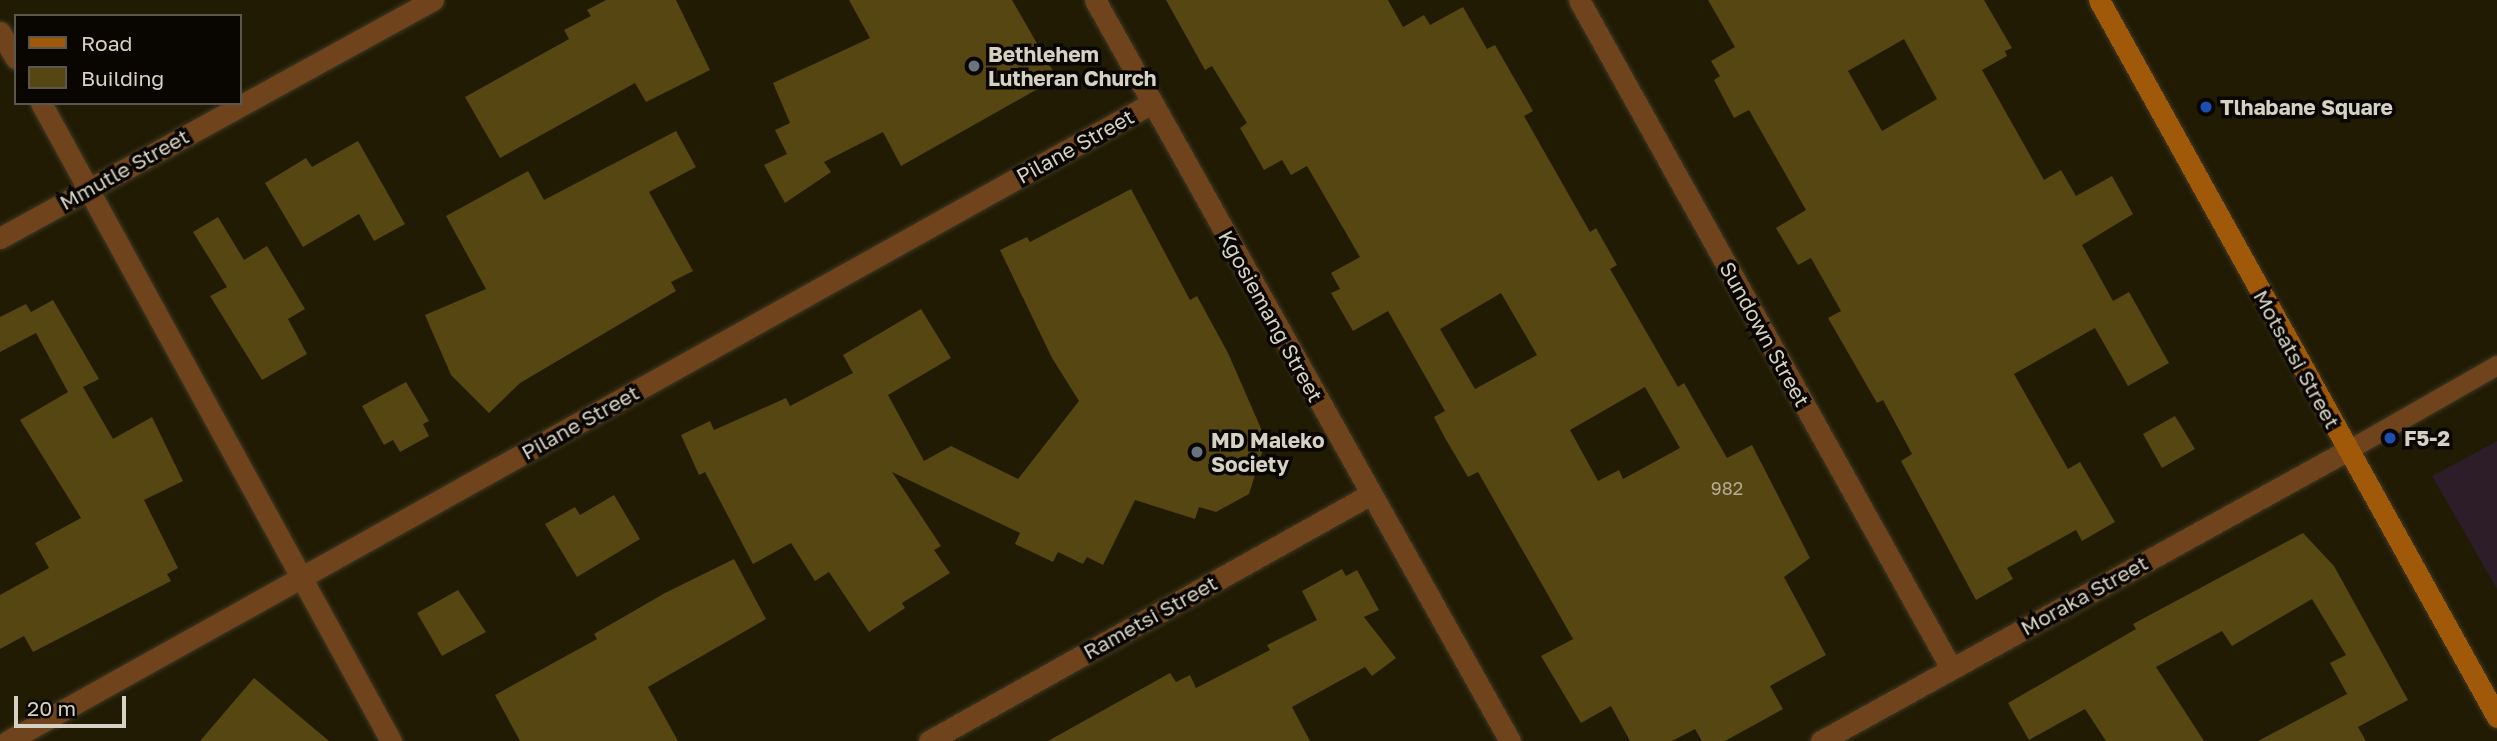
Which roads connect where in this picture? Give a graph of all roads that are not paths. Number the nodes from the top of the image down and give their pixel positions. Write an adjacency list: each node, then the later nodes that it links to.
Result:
1 (433, 0): 8 (street, Mmutle Street)
2 (1095, 0): 7 (street, Kgosiemang Street)
3 (1579, 0): 17 (street, Sundown Street)
4 (2099, 0): 14 (street, Motsatsi Street)
5 (0, 32): 6 (street)
6 (14, 56)
7 (1152, 103): 15 (street, Kgosiemang Street); 16 (street, Pilane Street)
8 (242, 104)
9 (42, 105): 11 (street)
10 (240, 105): 11 (street, Mmutle Street)
11 (89, 187): 12 (street, Mmutle Street); 16 (street)
12 (0, 238)
13 (2497, 365): 14 (lane)
14 (2348, 450): 17 (street, Moraka Street); 18 (street, Motsatsi Street)
15 (1371, 494): 21 (street, Rametsi Street); 22 (street, Kgosiemang Street)
16 (300, 578): 19 (street, Pilane Street); 20 (street)
17 (1951, 668): 23 (street, Moraka Street)
18 (2497, 717)
19 (8, 741)
20 (391, 741)
21 (929, 741)
22 (1510, 741)
23 (1821, 741)

